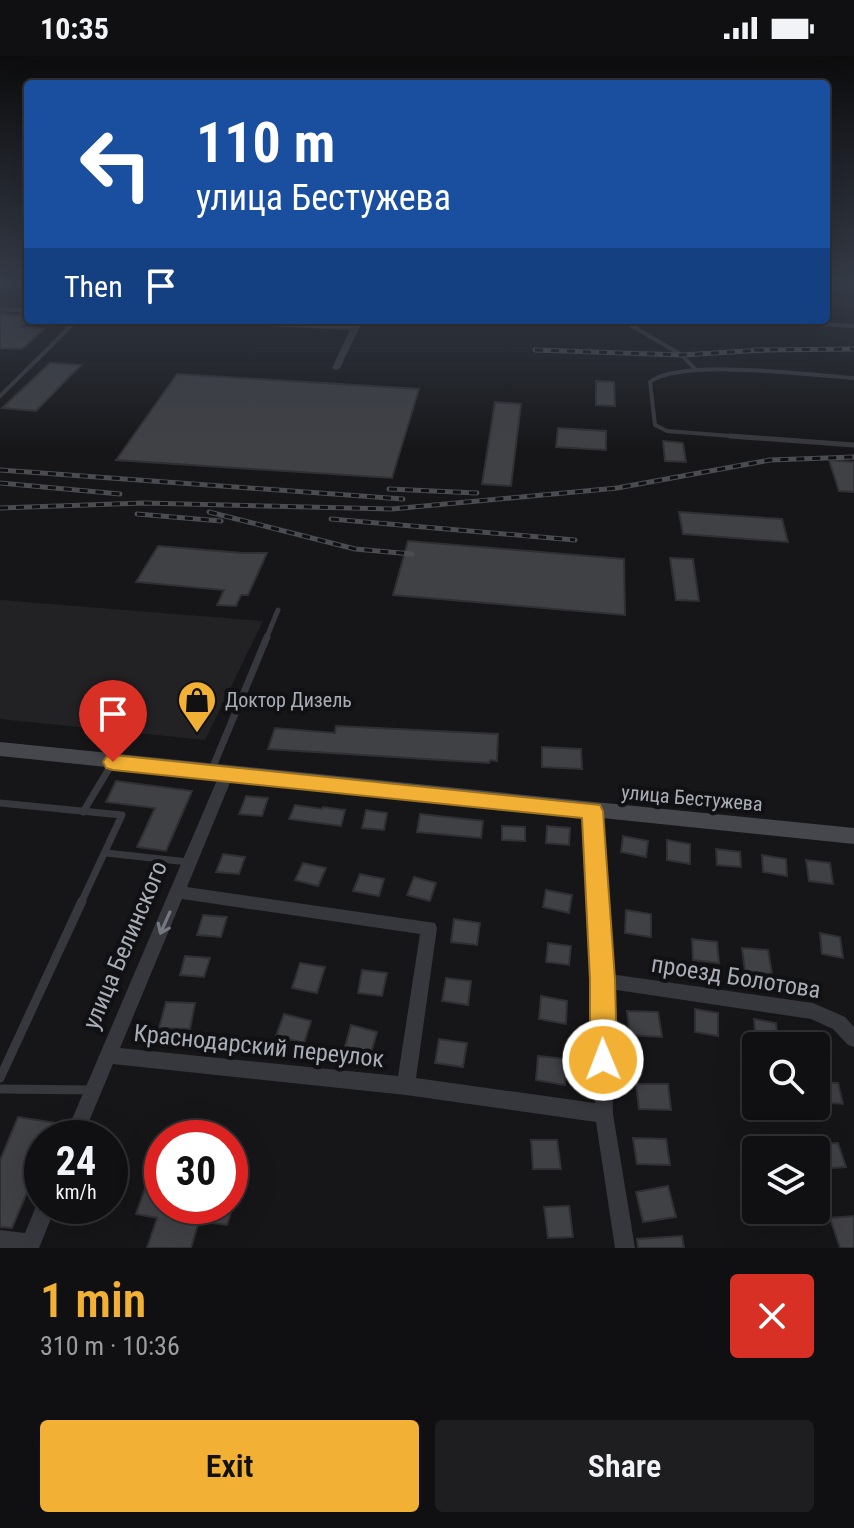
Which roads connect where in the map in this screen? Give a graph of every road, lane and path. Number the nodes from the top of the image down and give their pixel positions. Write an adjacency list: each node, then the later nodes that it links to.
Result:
1 (57, 340): 8 (lane)
2 (348, 340): 4 (street)
3 (658, 340): 5 (lane)
4 (336, 368)
5 (695, 369): 6 (lane); 10 (lane)
6 (854, 378)
7 (0, 389): 8 (lane)
8 (7, 389): 9 (lane)
9 (0, 396)
10 (854, 445)
11 (278, 610): 14 (lane)
12 (0, 749): 13 (street, улица Бестужева)
13 (113, 762): 14 (street, улица Бестужева); 17 (lane)
14 (219, 773): 16 (street, улица Бестужева); 21 (street, улица Белинского)
15 (2, 804): 17 (lane); 18 (lane)
16 (593, 811): 19 (street, улица Бестужева); 23 (street)
17 (83, 812): 20 (lane)
18 (0, 814)
19 (854, 836)
20 (106, 853): 21 (lane); 26 (lane)
21 (188, 862): 22 (street, улица Белинского)
22 (179, 892): 25 (street, улица Белинского, one-way to 25); 27 (street, Краснодарский переулок)
23 (602, 980): 24 (street, проезд Болотова); 30 (street)
24 (854, 1039)
25 (107, 1055): 27 (street, Краснодарский переулок); 29 (street, улица Белинского)
26 (0, 1078)
27 (406, 1086): 30 (street, Краснодарский переулок)
28 (0, 1089): 29 (lane)
29 (93, 1090): 31 (street, улица Белинского)
30 (604, 1114): 35 (street)
31 (80, 1120)
32 (39, 1224): 34 (street)
33 (0, 1240): 34 (street)
34 (30, 1246)
35 (625, 1248)

